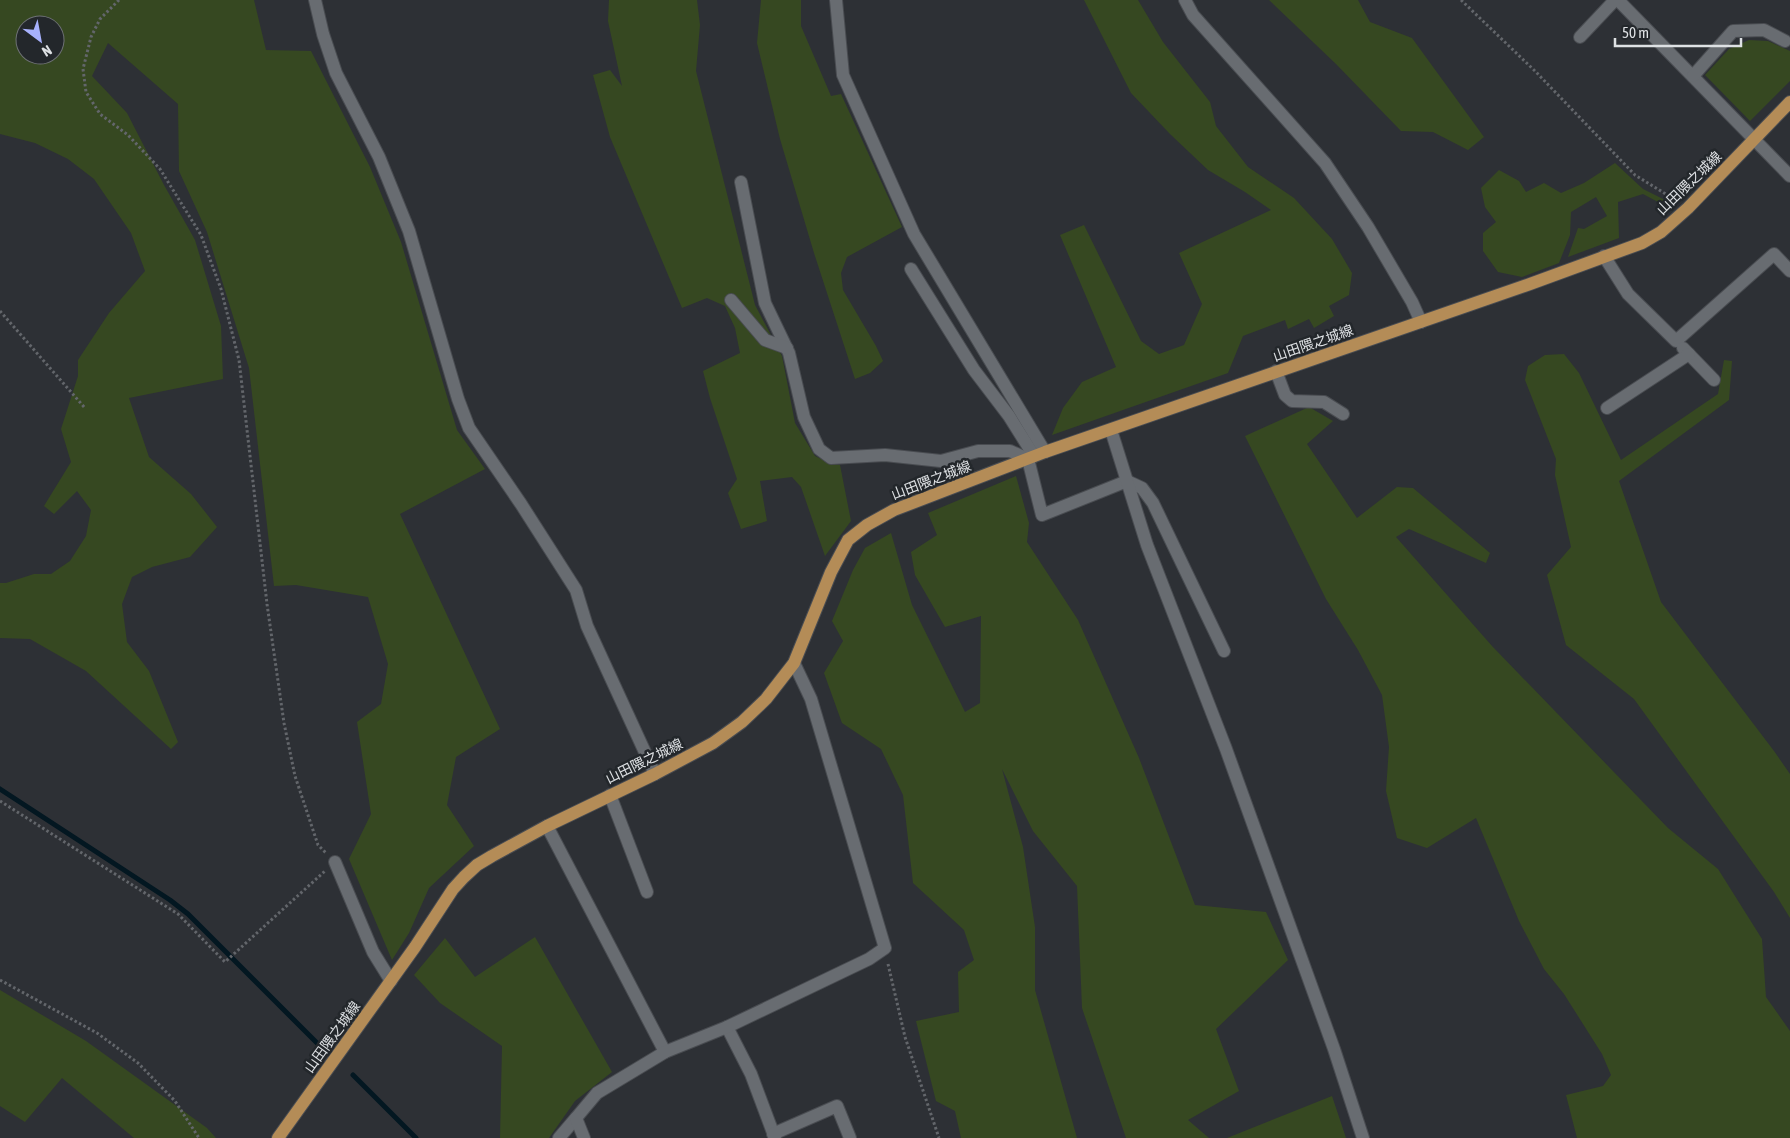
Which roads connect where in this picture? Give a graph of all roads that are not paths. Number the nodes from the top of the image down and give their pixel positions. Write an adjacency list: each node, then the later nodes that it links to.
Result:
1 (315, 0): 29 (street)
2 (836, 0): 25 (street)
3 (1185, 0): 16 (street)
4 (1617, 0): 5 (street); 7 (street)
5 (1580, 37)
6 (1785, 41): 7 (street)
7 (1693, 76): 9 (street)
8 (1790, 102): 9 (main road, 山田隈之城線)
9 (1754, 140): 10 (street); 12 (main road, 山田隈之城線)
10 (1790, 176)
11 (740, 182): 18 (street)
12 (1604, 256): 16 (main road, 山田隈之城線); 17 (street)
13 (911, 269): 25 (street)
14 (1790, 271): 17 (street)
15 (731, 300): 18 (street)
16 (1421, 322): 20 (main road, 山田隈之城線)
17 (1676, 341): 19 (street)
18 (786, 348): 25 (street)
19 (1689, 354): 21 (street); 22 (street)
20 (1276, 371): 23 (street); 24 (main road, 山田隈之城線)
21 (1714, 380)
22 (1606, 408)
23 (1344, 414)
24 (1111, 430): 25 (main road, 山田隈之城線); 26 (street)
25 (1036, 455): 26 (street); 28 (main road, 山田隈之城線)
26 (1127, 481): 27 (street); 43 (street)
27 (1224, 651)
28 (794, 663): 29 (main road, 山田隈之城線); 35 (street)
29 (655, 774): 30 (main road, 山田隈之城線)
30 (610, 795): 31 (main road, 山田隈之城線); 33 (street)
31 (547, 826): 34 (main road, 山田隈之城線); 36 (street)
32 (336, 862): 34 (street)
33 (647, 892)
34 (391, 981): 39 (main road, 山田隈之城線)
35 (727, 1027): 36 (street); 38 (street)
36 (665, 1052): 37 (street)
37 (576, 1118): 40 (street); 41 (street)
38 (774, 1136): 42 (street)
39 (278, 1138)
40 (559, 1138)
41 (584, 1138)
42 (850, 1138)
43 (1363, 1138)

